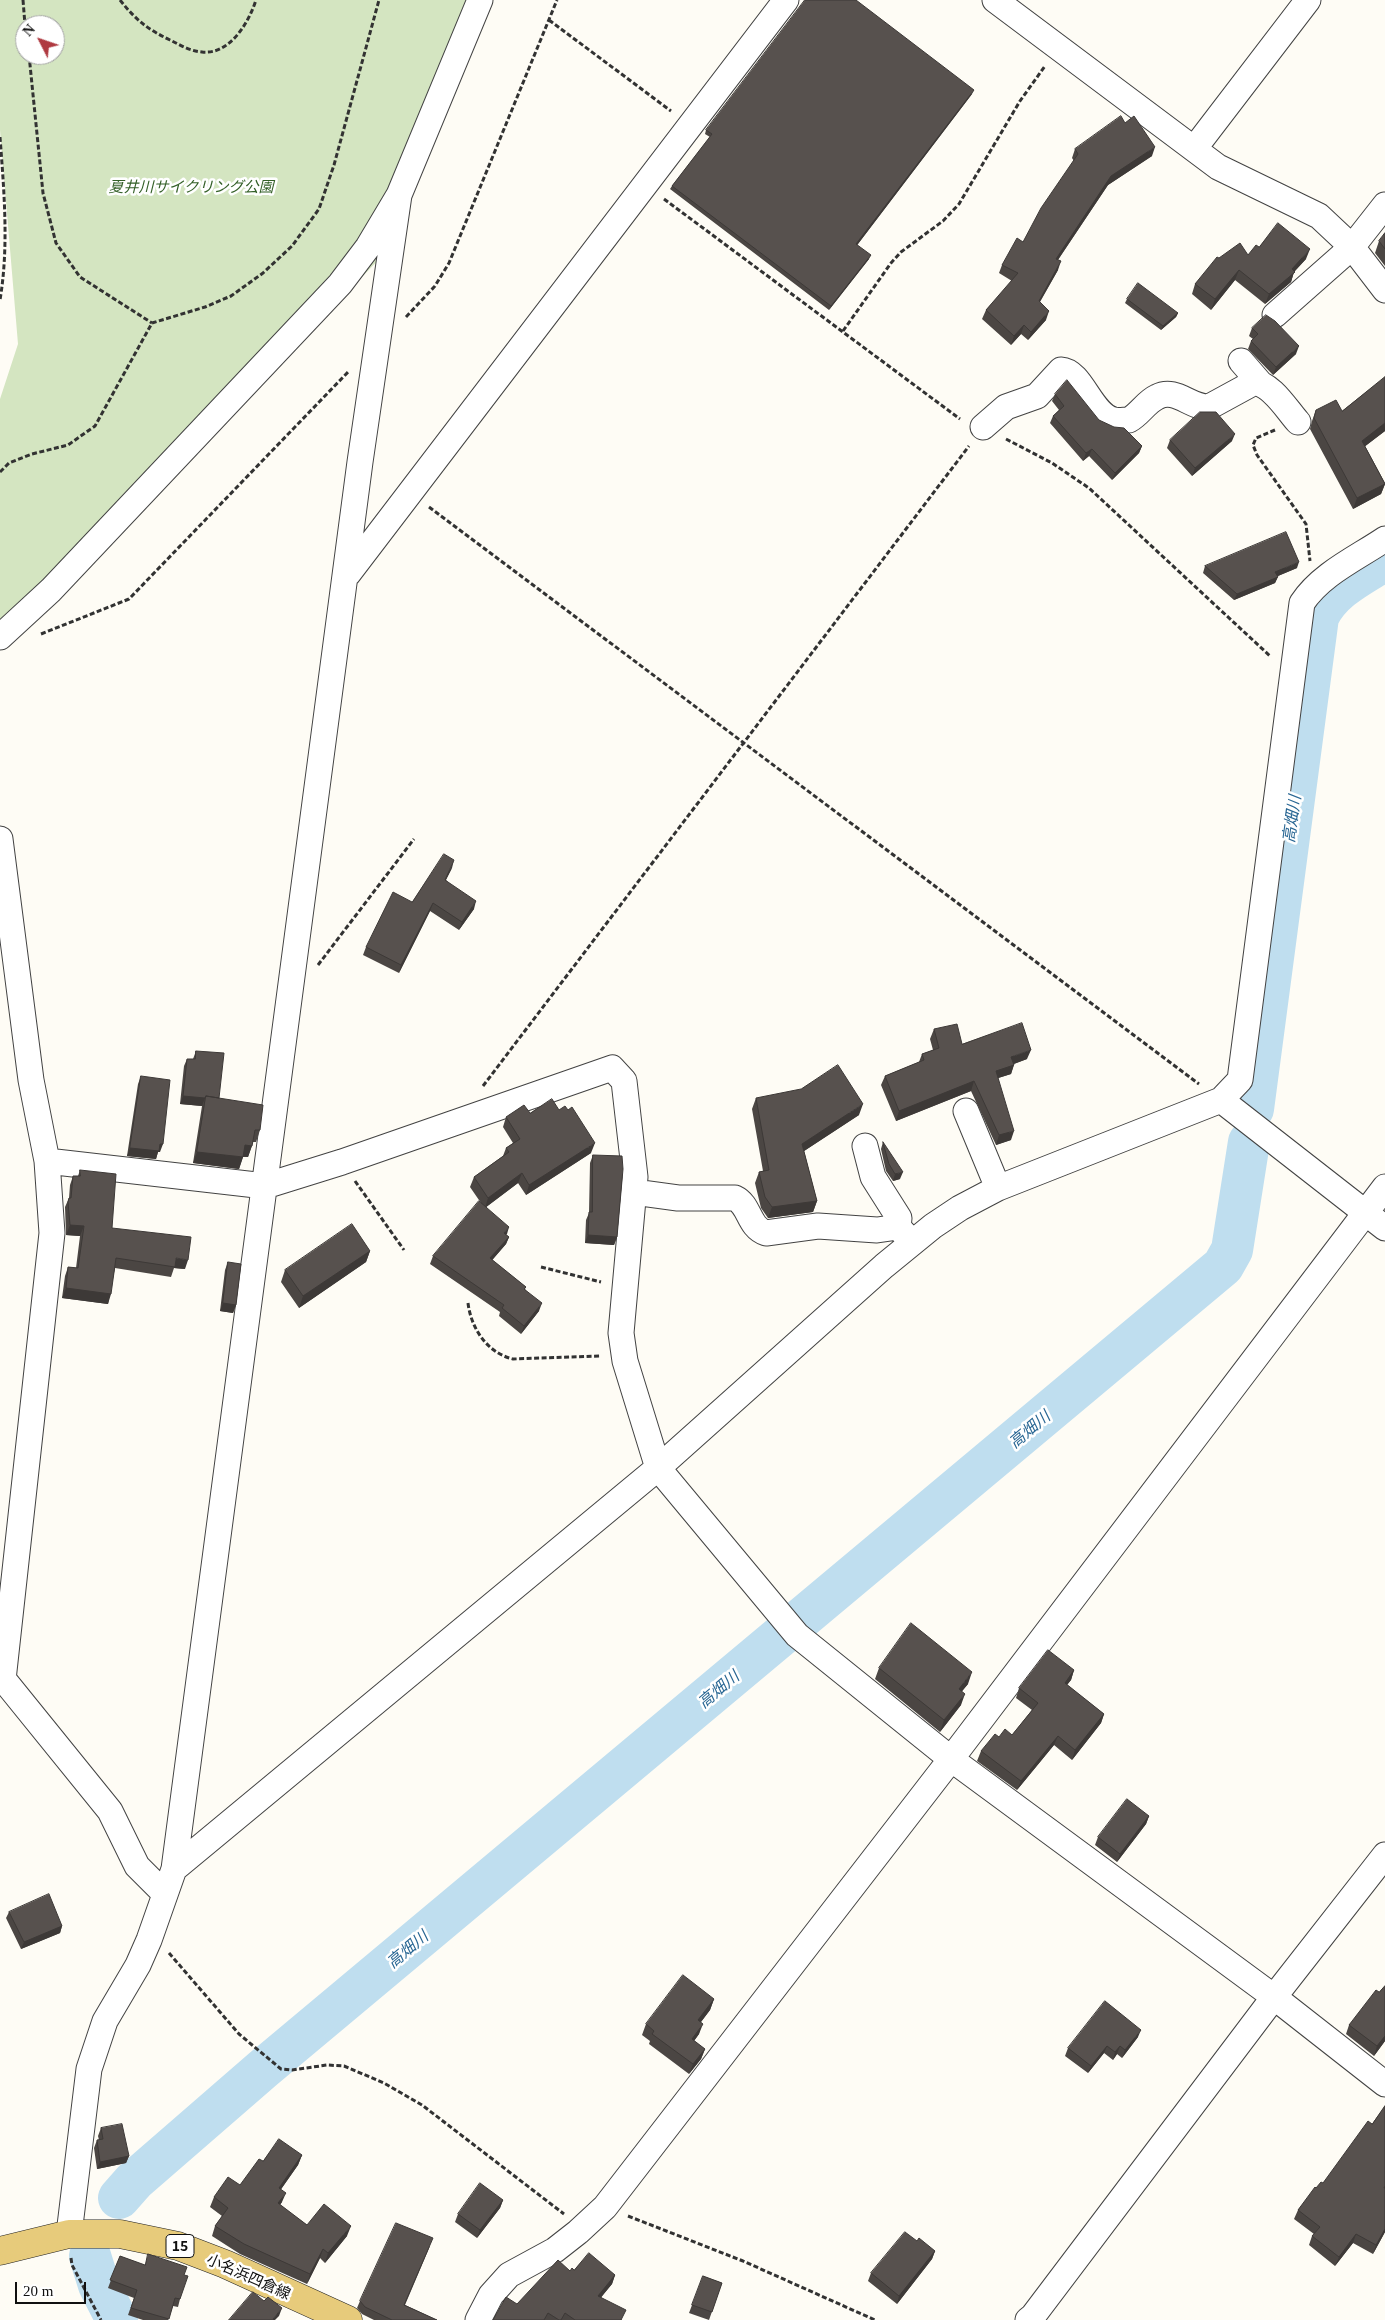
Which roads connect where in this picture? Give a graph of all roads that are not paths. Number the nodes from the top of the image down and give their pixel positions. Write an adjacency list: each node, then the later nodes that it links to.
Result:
1 (480, 0): 6 (street)
2 (786, 0): 16 (street)
3 (995, 0): 5 (street)
4 (1308, 0): 5 (street)
5 (1194, 149): 8 (street)
6 (399, 195): 16 (street); 17 (street)
7 (1385, 205): 8 (street)
8 (1352, 247): 9 (street); 10 (street)
9 (1385, 290)
10 (1276, 315)
11 (1241, 361): 12 (street)
12 (1260, 383): 13 (street); 14 (street)
13 (1298, 422)
14 (983, 427)
15 (1385, 539): 19 (street)
16 (346, 576): 23 (street)
17 (0, 638)
18 (0, 839): 22 (street)
19 (1221, 1100): 25 (street); 27 (street)
20 (966, 1111): 25 (street)
21 (865, 1146): 29 (street)
22 (47, 1161): 23 (street); 31 (street)
23 (265, 1186): 26 (street); 34 (street)
24 (1385, 1187): 27 (street)
25 (998, 1188): 29 (street)
26 (634, 1192): 29 (street); 30 (street)
27 (1365, 1213): 28 (street); 32 (street)
28 (1385, 1228)
29 (905, 1234): 30 (street)
30 (658, 1468): 32 (street); 34 (street)
31 (2, 1678): 35 (street)
32 (951, 1759): 36 (street); 41 (street)
33 (1385, 1855): 36 (street)
34 (174, 1869): 35 (street)
35 (164, 1893): 38 (street)
36 (1274, 1997): 37 (street); 42 (street)
37 (1385, 2084)
38 (69, 2234): 39 (main road, 小名浜四倉線 / 15); 40 (main road, 小名浜四倉線 / 15)
39 (0, 2251)
40 (348, 2320)
41 (478, 2320)
42 (1028, 2320)

